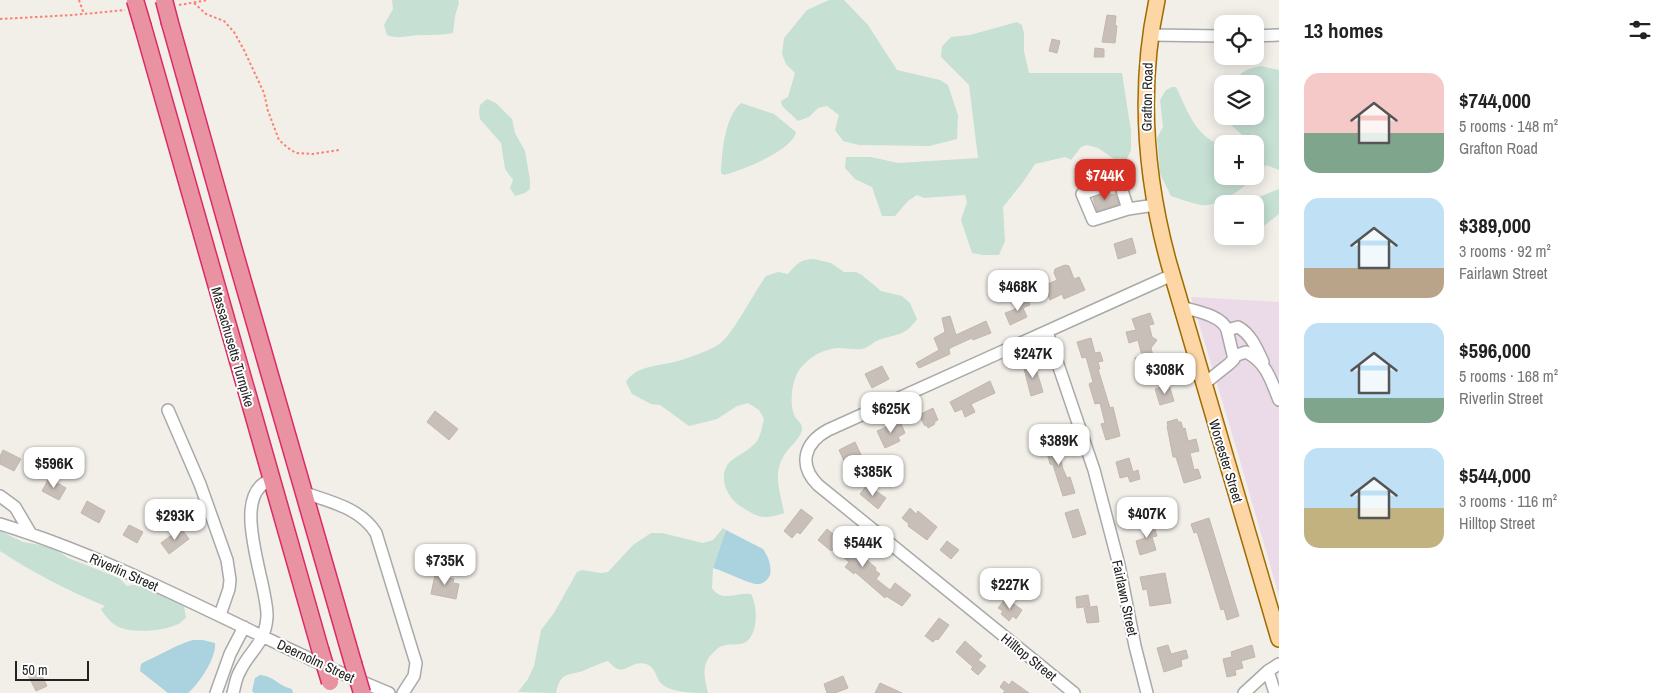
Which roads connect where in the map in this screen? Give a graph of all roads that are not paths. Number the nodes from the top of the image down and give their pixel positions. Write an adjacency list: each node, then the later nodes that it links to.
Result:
1 (1157, 0): 4 (main road, Grafton Road)
2 (170, 2): 21 (highway, Massachusetts Turnpike, bridge)
3 (133, 5): 20 (highway, Massachusetts Turnpike, bridge)
4 (1150, 35): 6 (street); 8 (main road, Grafton Road)
5 (1279, 35): 7 (street)
6 (1214, 36)
7 (1264, 36)
8 (1155, 204): 9 (street); 10 (main road, Grafton Road)
9 (1128, 209)
10 (1159, 224): 11 (main road, Worcester Street)
11 (1172, 275): 12 (main road, Worcester Street); 14 (street, Hilltop Street)
12 (1181, 306): 13 (street); 17 (main road, Worcester Street)
13 (1227, 330): 15 (street); 16 (street)
14 (1047, 332): 37 (street, Hilltop Street); 38 (street, Fairlawn Street)
15 (1234, 356): 16 (street); 17 (street)
16 (1268, 373): 18 (street)
17 (1204, 384): 28 (main road, Worcester Street)
18 (1279, 400)
19 (168, 410): 25 (street)
20 (271, 480): 27 (street); 31 (highway, Massachusetts Turnpike, bridge)
21 (305, 493): 34 (highway, Massachusetts Turnpike, bridge); 36 (street)
22 (0, 496): 24 (street)
23 (0, 524): 24 (street, Riverlin Street)
24 (31, 534): 25 (street, Riverlin Street)
25 (220, 615): 26 (street, Riverlin Street)
26 (244, 627): 27 (street, Deernolm Street); 32 (street)
27 (264, 636): 33 (street); 35 (street, Deernolm Street)
28 (1279, 639)
29 (1279, 664): 30 (street)
30 (1268, 671): 39 (street); 40 (street)
31 (331, 688)
32 (216, 693)
33 (233, 693)
34 (362, 693)
35 (389, 693)
36 (403, 693)
37 (1074, 693)
38 (1147, 693)
39 (1244, 693)
40 (1275, 693)

